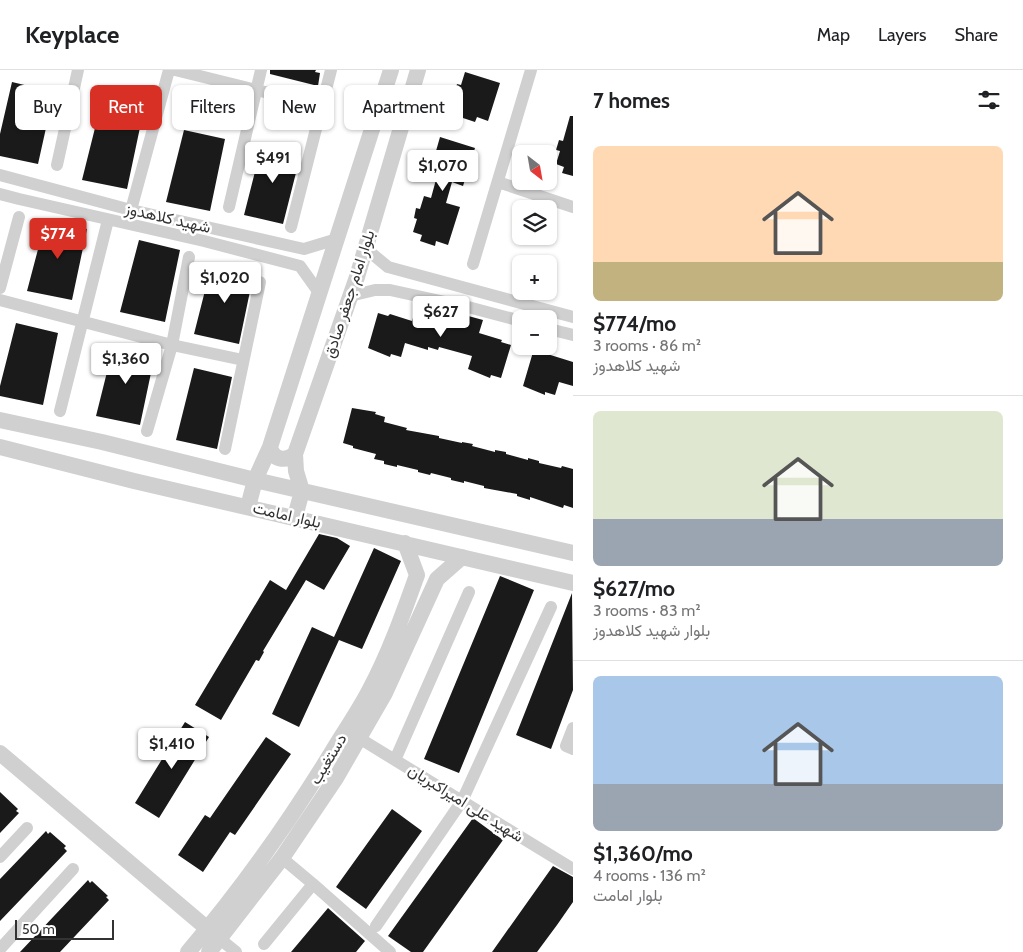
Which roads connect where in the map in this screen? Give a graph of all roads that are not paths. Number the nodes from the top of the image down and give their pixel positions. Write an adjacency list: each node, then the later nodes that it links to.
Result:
1 (78, 70): 13 (street)
2 (169, 70): 19 (street)
3 (175, 70): 10 (street)
4 (261, 70): 10 (street)
5 (331, 70): 9 (street)
6 (391, 70): 24 (street, بلوار امام جعفر صادق)
7 (418, 70): 26 (street, بلوار امام جعفر صادق)
8 (531, 70): 15 (street)
9 (327, 85)
10 (256, 90): 11 (street); 17 (street)
11 (264, 92)
12 (316, 130): 23 (street)
13 (57, 165)
14 (0, 175): 19 (street, شهید کلاهدوز)
15 (498, 182): 18 (street); 29 (street)
16 (0, 194): 21 (street, شهید کلاهدوز)
17 (229, 207)
18 (573, 207)
19 (131, 210): 22 (street, شهید کلاهدوز)
20 (19, 217): 32 (street)
21 (108, 220): 25 (street, شهید کلاهدوز); 38 (street)
22 (208, 227): 25 (street); 27 (street, شهید کلاهدوز)
23 (291, 227)
24 (338, 239): 27 (street, شهید کلاهدوز); 33 (street, بلوار امام جعفر صادق)
25 (204, 241): 30 (street, شهید کلاهدوز)
26 (365, 248): 34 (street, بلوار امام جعفر صادق); 36 (street)
27 (304, 249): 30 (street)
28 (189, 258): 41 (street)
29 (473, 264)
30 (300, 266): 33 (street)
31 (260, 282): 42 (street)
32 (0, 288)
33 (320, 294): 47 (street, بلوار امام جعفر صادق)
34 (350, 296): 37 (street); 49 (street, بلوار امام جعفر صادق)
35 (0, 300): 38 (street)
36 (573, 317)
37 (512, 319)
38 (82, 322): 41 (street); 43 (street)
39 (557, 331): 40 (street)
40 (573, 335)
41 (172, 345): 42 (street); 45 (street)
42 (244, 360): 48 (street)
43 (60, 411)
44 (0, 420): 50 (street, بلوار امامت)
45 (147, 431)
46 (0, 447): 52 (street, بلوار امامت)
47 (270, 447): 49 (street); 50 (street, بلوار امام جعفر صادق)
48 (224, 449)
49 (295, 454): 51 (street, بلوار امام جعفر صادق)
50 (255, 480): 51 (street, بلوار امامت); 52 (street, بلوار امام جعفر صادق)
51 (302, 491): 53 (street, بلوار امام جعفر صادق); 55 (street, بلوار امامت)
52 (248, 506): 53 (street, بلوار امامت)
53 (296, 517): 54 (street, بلوار امامت)
54 (405, 543): 56 (street, بلوار امامت); 57 (street)
55 (573, 553)
56 (462, 557): 58 (street, دستغیب); 59 (street, بلوار امامت)
57 (417, 575): 58 (street); 75 (street, دستغیب)
58 (437, 579): 63 (street, دستغیب)
59 (573, 583)
60 (469, 592): 66 (street)
61 (551, 607): 67 (street)
62 (573, 728): 64 (street)
63 (359, 738): 66 (street, شهید علی امیراکبریان); 70 (street, دستغیب)
64 (573, 749)
65 (0, 753): 75 (street)
66 (395, 760): 67 (street, شهید علی امیراکبریان)
67 (462, 801): 72 (street, شهید علی امیراکبریان); 74 (street)
68 (27, 828): 69 (street)
69 (0, 857)
70 (282, 858): 73 (street); 75 (street, دستغیب)
71 (73, 869): 77 (street)
72 (573, 870)
73 (313, 884): 76 (street); 78 (street)
74 (376, 926)
75 (214, 934): 79 (street, دستغیب); 80 (street, دستغیب); 81 (street)
76 (264, 944)
77 (0, 949)
78 (387, 951)
79 (188, 952)
80 (209, 952)
81 (236, 952)

